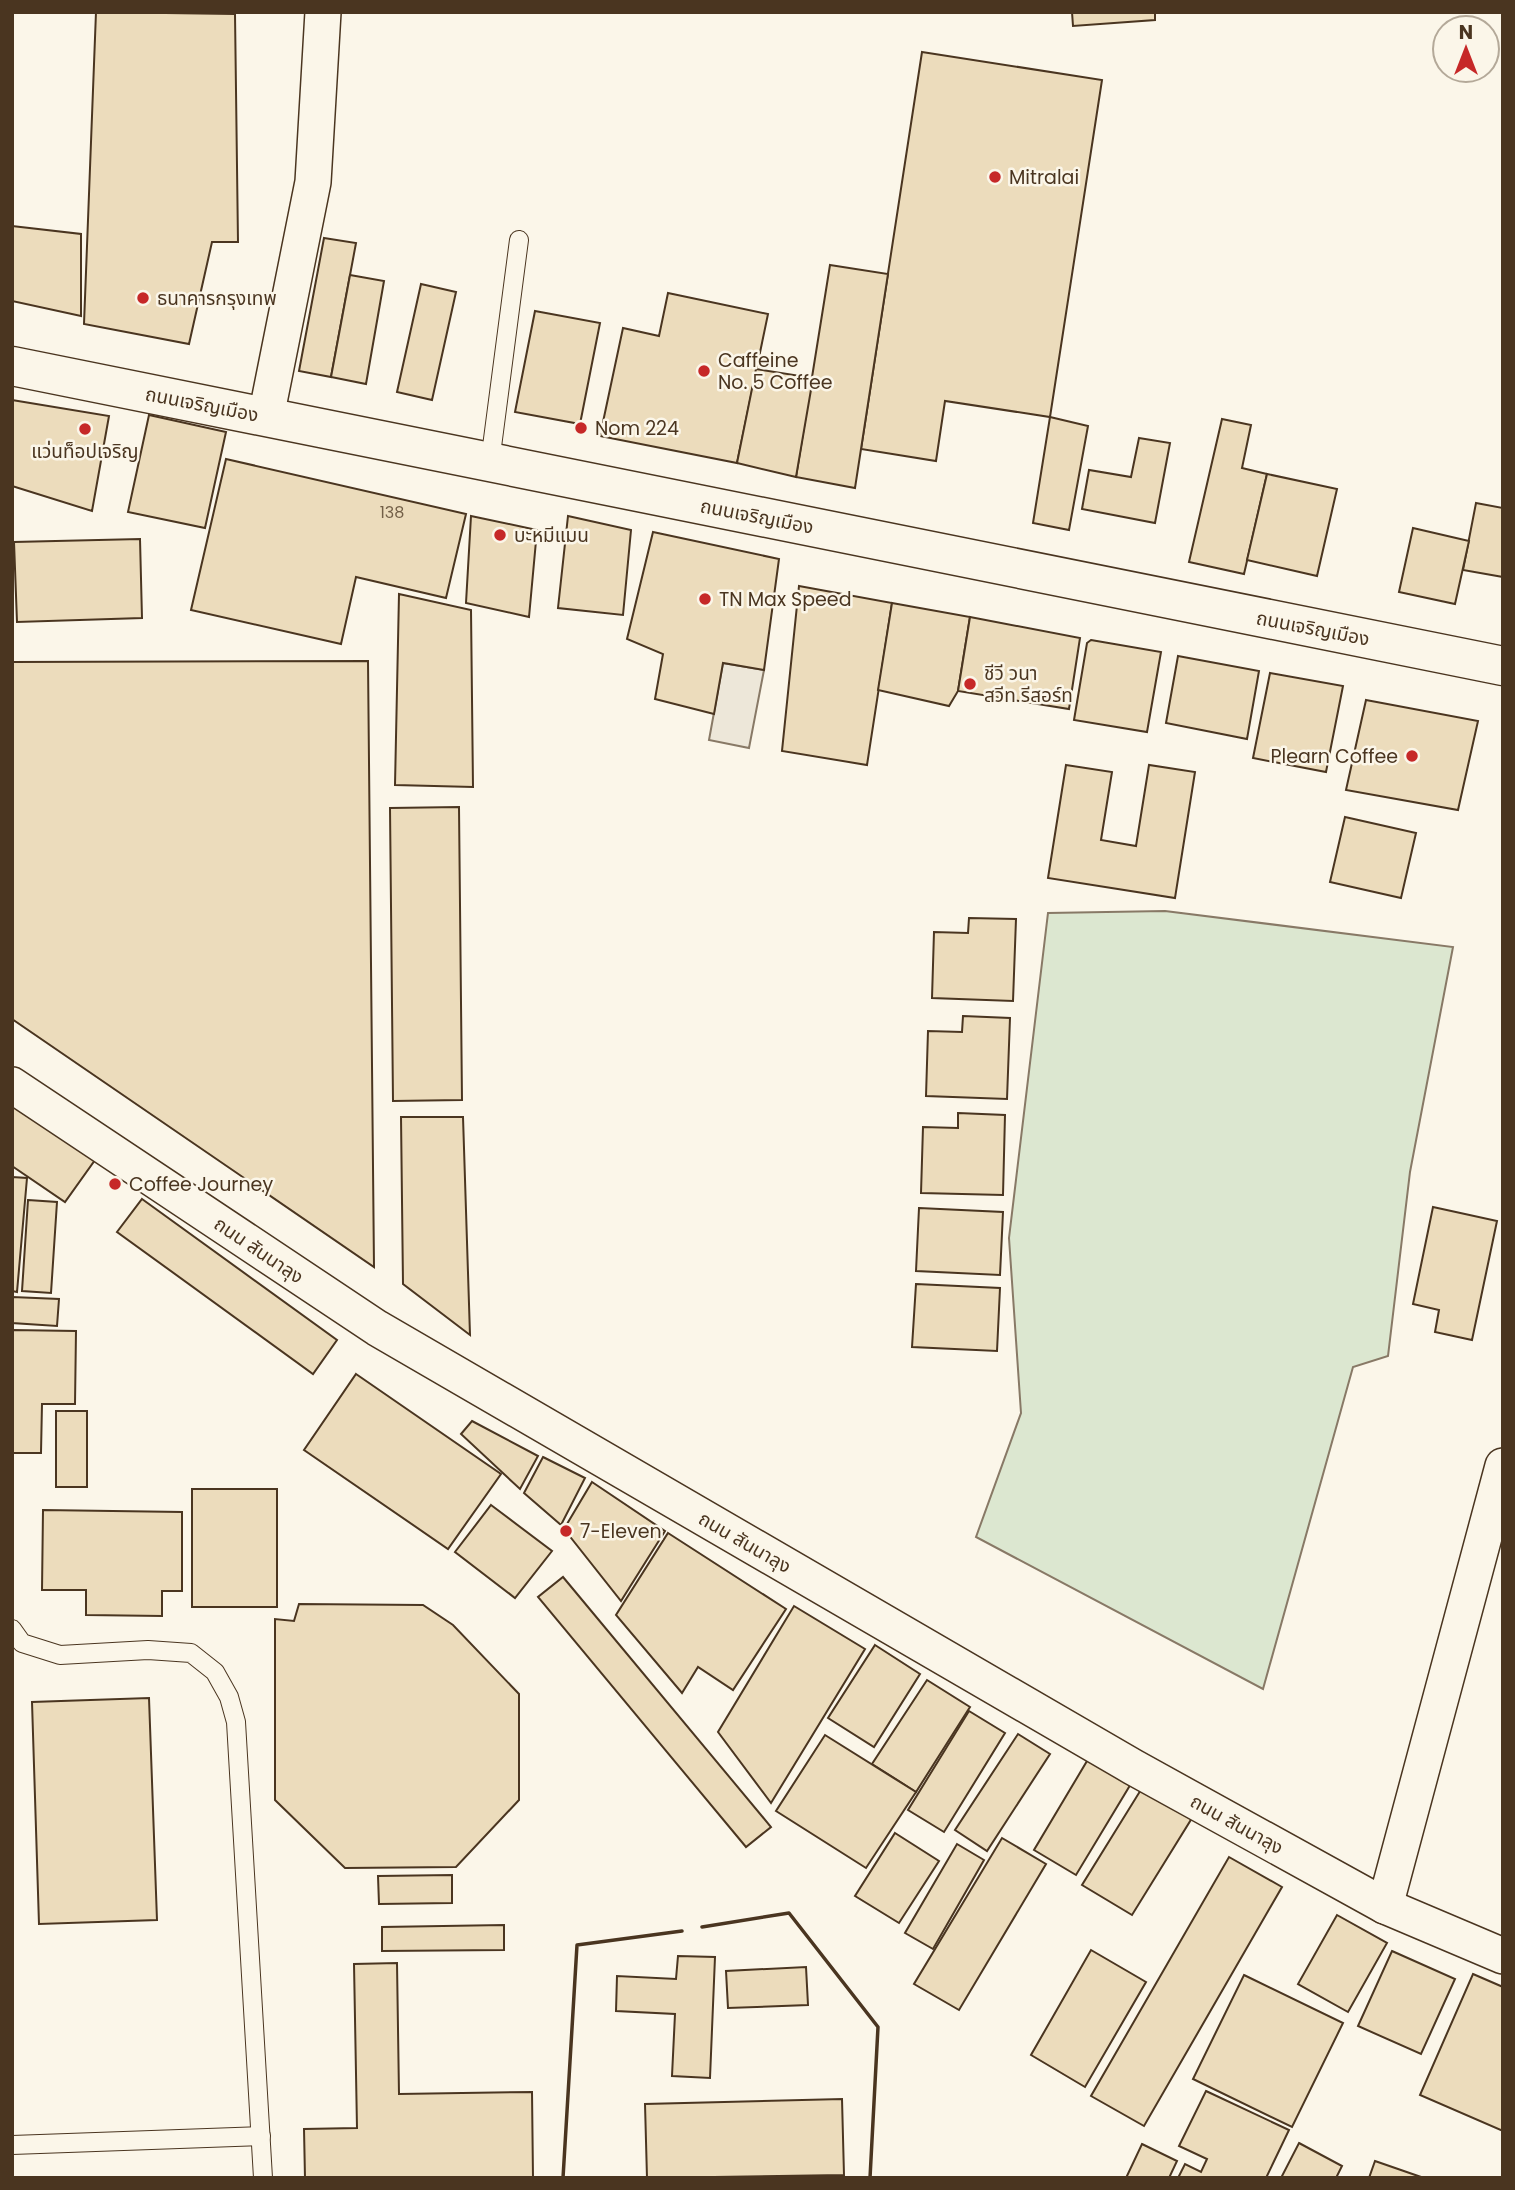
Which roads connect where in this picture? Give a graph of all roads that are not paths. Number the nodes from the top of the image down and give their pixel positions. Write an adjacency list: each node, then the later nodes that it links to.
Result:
1 (323, 12): 4 (street)
2 (519, 240): 5 (lane)
3 (12, 366): 4 (main road, ถนนเจริญเมือง)
4 (266, 417): 5 (main road, ถนนเจริญเมือง)
5 (490, 462): 6 (main road, ถนนเจริญเมือง)
6 (1503, 666)
7 (12, 1085): 10 (street, ถนน สันนาลุง)
8 (1503, 1466): 10 (street)
9 (12, 1629): 12 (lane)
10 (1385, 1906): 11 (street, ถนน สันนาลุง)
11 (1503, 1956)
12 (261, 2136): 13 (lane); 14 (lane)
13 (12, 2145)
14 (263, 2178)

